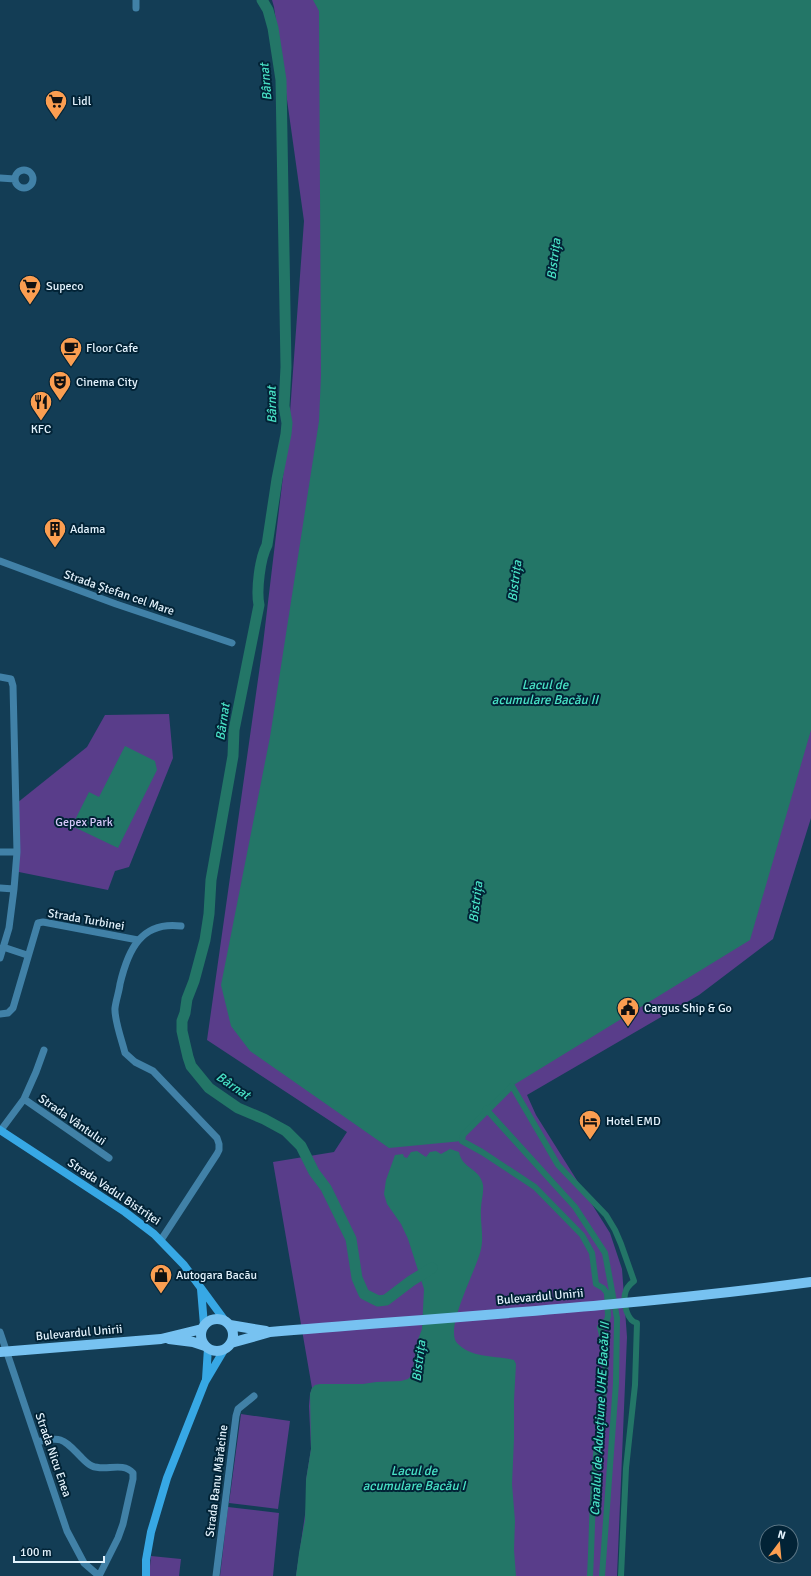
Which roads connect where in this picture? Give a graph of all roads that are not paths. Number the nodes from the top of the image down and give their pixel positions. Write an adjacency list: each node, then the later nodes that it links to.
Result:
1 (136, 0): 2 (street)
2 (136, 8)
3 (0, 178): 4 (street)
4 (15, 179)
5 (0, 561): 6 (street, Strada Ștefan cel Mare)
6 (232, 643)
7 (0, 677): 9 (street)
8 (0, 852): 9 (street)
9 (17, 852): 11 (street)
10 (0, 888): 11 (street)
11 (14, 890): 14 (street)
12 (181, 926): 13 (street)
13 (138, 940): 15 (street, Strada Turbinei); 22 (street)
14 (3, 947): 15 (street); 16 (street)
15 (28, 955): 17 (street, Strada Turbinei)
16 (0, 958)
17 (0, 1014)
18 (44, 1050): 19 (street, Strada Vântului)
19 (24, 1099): 20 (street, Strada Vântului); 21 (street, Strada Vântului)
20 (0, 1130): 22 (main road, Strada Vadul Bistriței)
21 (109, 1158)
22 (161, 1240): 24 (main road, Strada Vadul Bistriței)
23 (811, 1282): 28 (main road, Bulevardul Unirii)
24 (201, 1288): 25 (main road, Strada Vadul Bistriței); 26 (main road)
25 (228, 1324): 26 (main road); 28 (main road, Bulevardul Unirii); 31 (main road)
26 (203, 1327): 29 (main road, Bulevardul Unirii); 30 (main road)
27 (0, 1332): 32 (street, Strada Nicu Enea)
28 (270, 1332): 31 (main road, Bulevardul Unirii)
29 (161, 1339): 30 (main road, Bulevardul Unirii); 32 (main road, Bulevardul Unirii)
30 (206, 1347): 31 (main road); 33 (main road)
31 (227, 1347): 33 (main road)
32 (4, 1352): 35 (street, Strada Nicu Enea)
33 (206, 1382): 38 (main road)
34 (254, 1396): 39 (street, Strada Banu Mărăcine)
35 (37, 1442): 36 (street, Strada Nicu Enea); 37 (street)
36 (91, 1574): 37 (street, Strada Nicu Enea)
37 (99, 1576)
38 (146, 1576)
39 (216, 1576)

